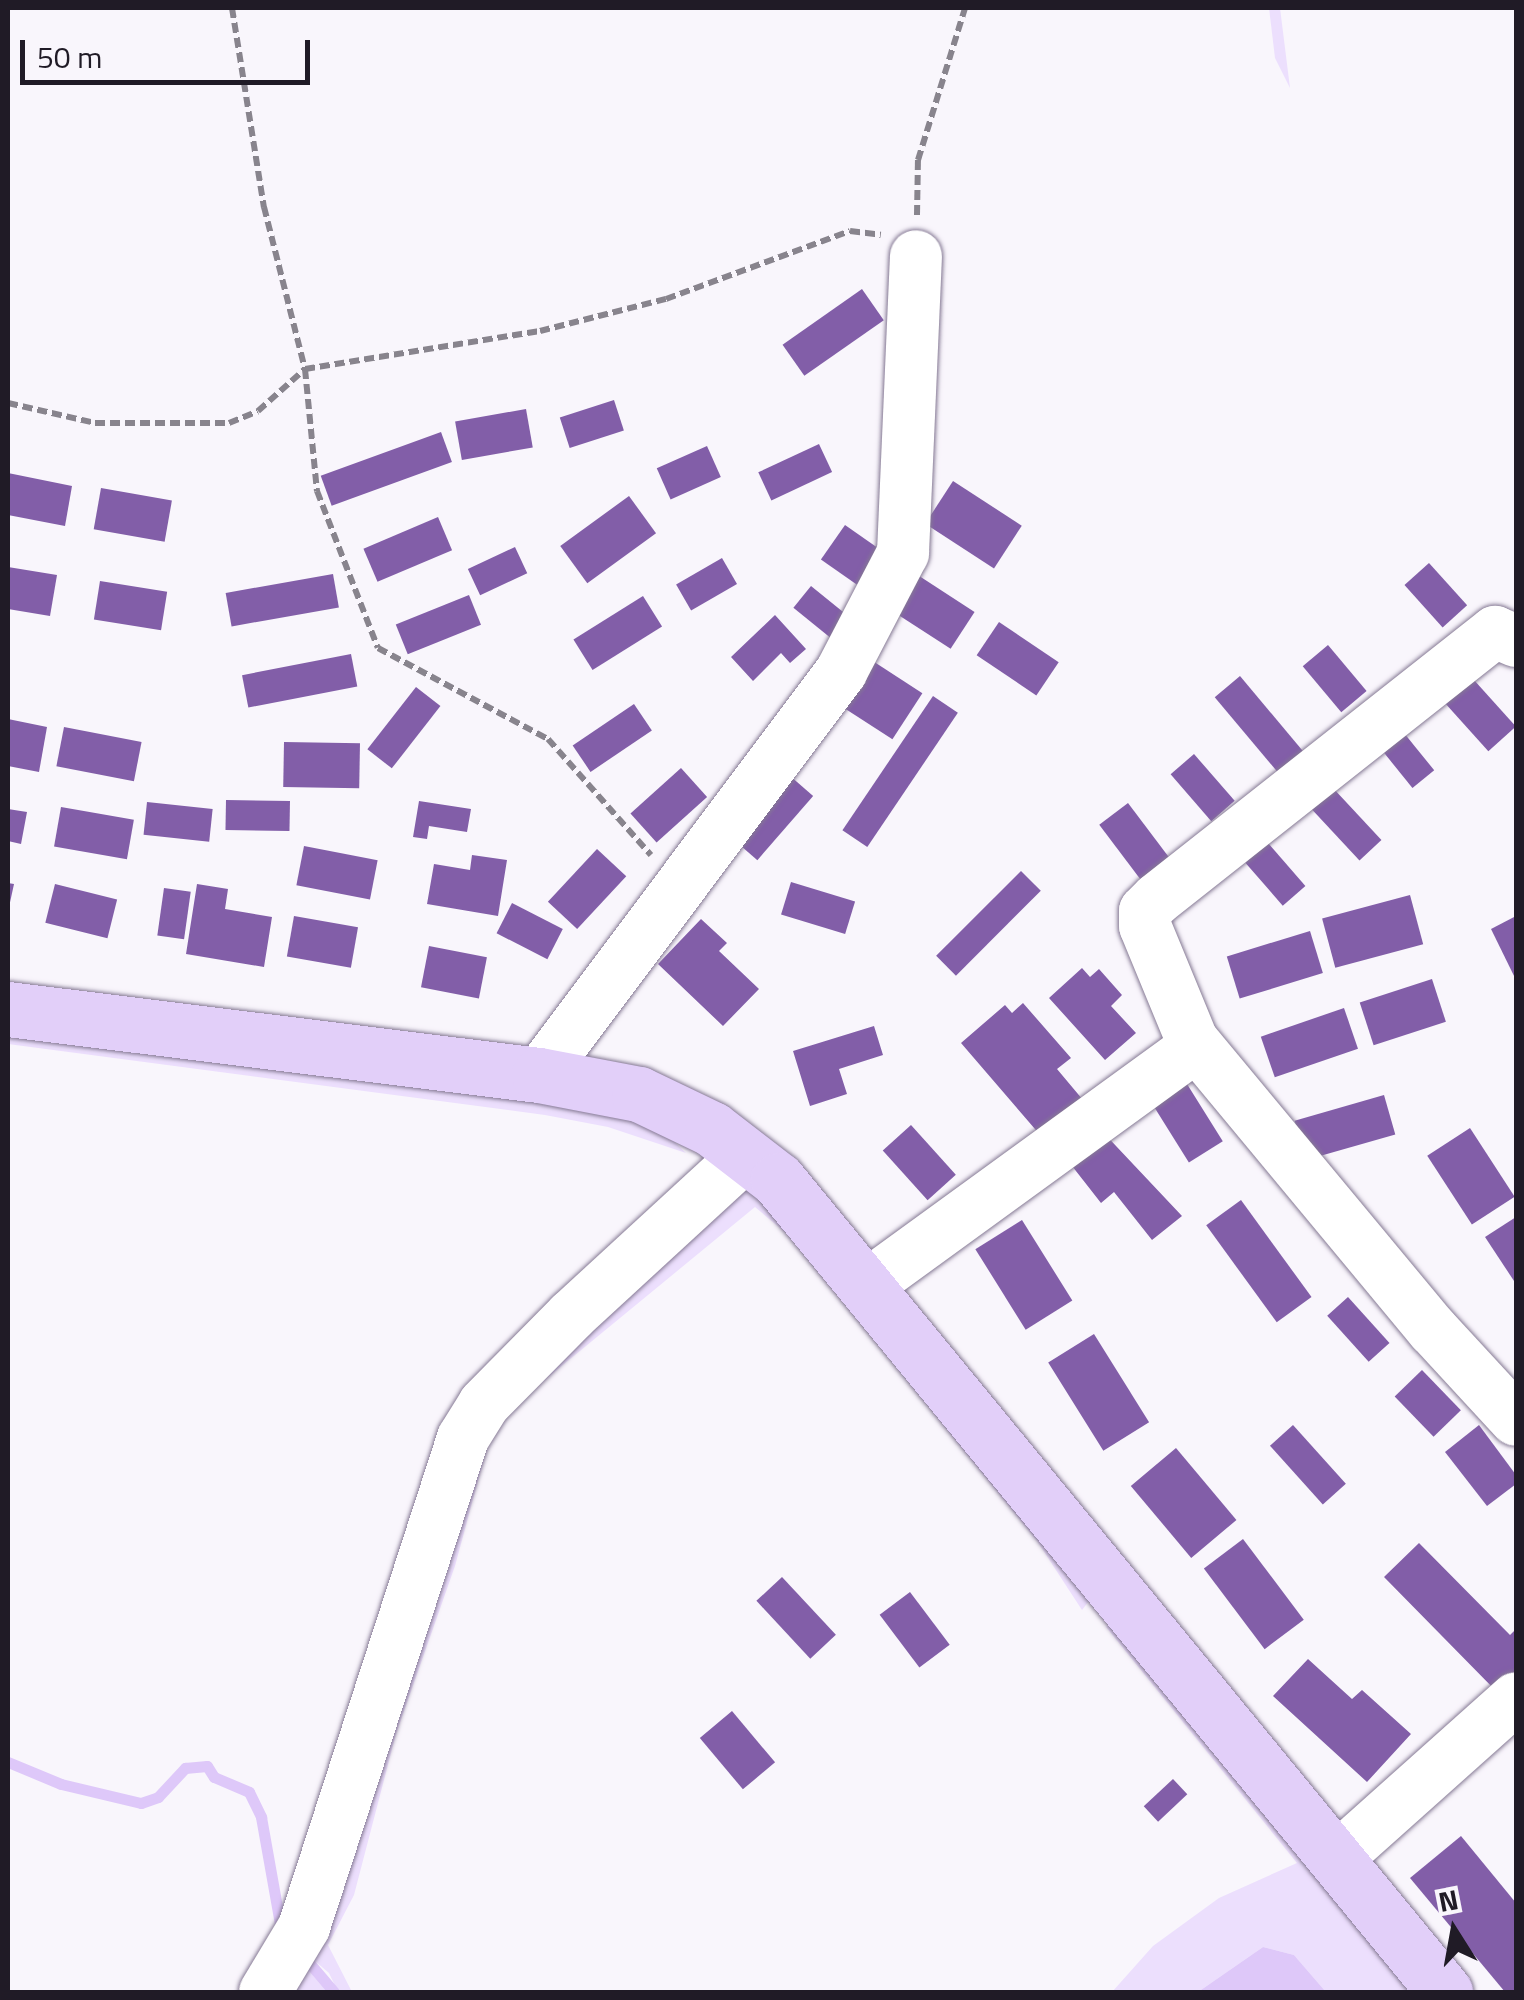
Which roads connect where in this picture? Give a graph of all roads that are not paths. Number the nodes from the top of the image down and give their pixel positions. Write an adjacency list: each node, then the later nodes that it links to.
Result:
1 (916, 256): 5 (street)
2 (1516, 641): 4 (street)
3 (8, 1009): 5 (main road)
4 (1192, 1040): 7 (street); 8 (street)
5 (538, 1075): 6 (main road)
6 (746, 1154): 7 (main road); 11 (street)
7 (866, 1286): 10 (main road)
8 (1516, 1420)
9 (1516, 1698): 10 (street)
10 (1336, 1859): 12 (main road)
11 (266, 1992)
12 (1445, 1992)

